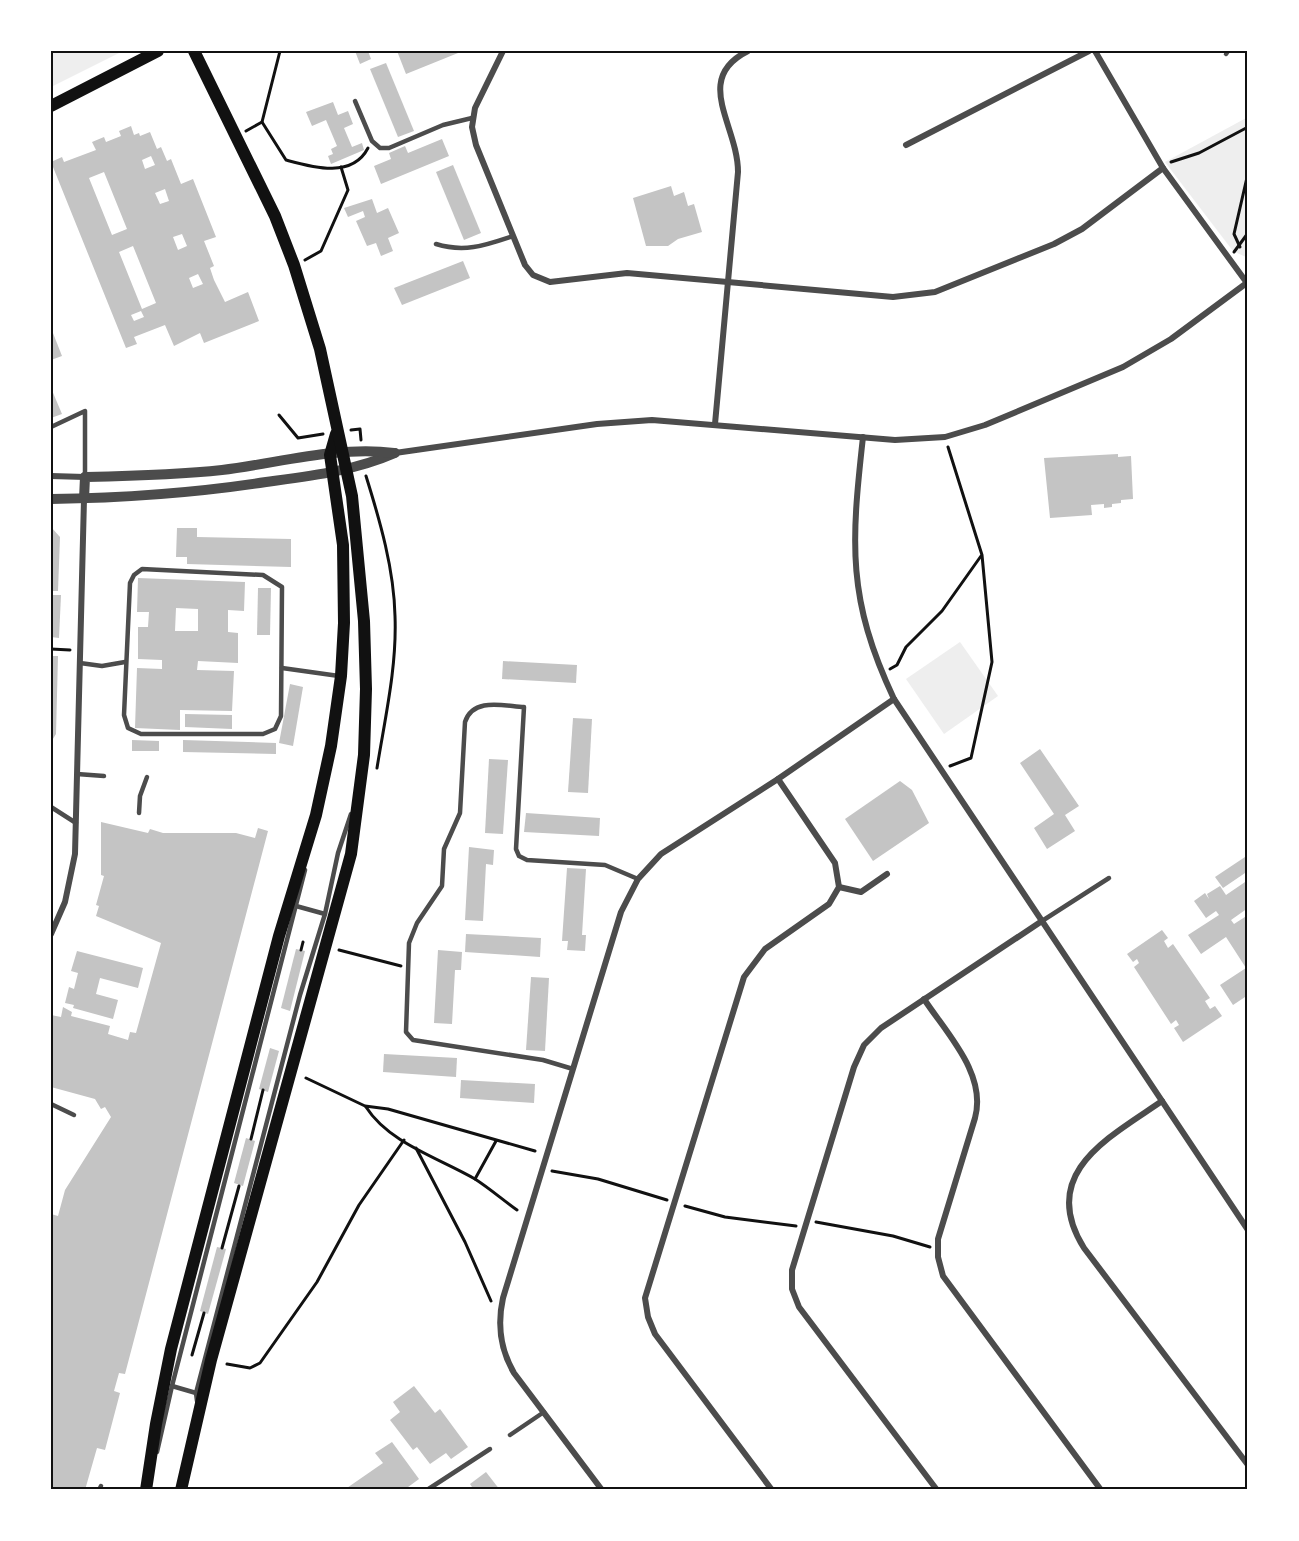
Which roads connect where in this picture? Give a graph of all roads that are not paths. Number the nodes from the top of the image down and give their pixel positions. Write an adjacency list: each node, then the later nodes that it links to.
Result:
1 (158, 51): 8 (main road)
2 (194, 51): 20 (main road)
3 (503, 51): 9 (street)
4 (748, 51): 14 (street)
5 (1089, 51): 10 (street)
6 (1095, 51): 11 (street)
7 (355, 101): 9 (lane)
8 (51, 106)
9 (472, 118): 12 (street)
10 (906, 144)
11 (1163, 168): 14 (street); 15 (street)
12 (513, 236): 13 (lane); 14 (street)
13 (436, 244)
14 (726, 281): 16 (street)
15 (1247, 283): 18 (street)
16 (715, 424): 18 (street); 19 (street)
17 (51, 427): 24 (lane)
18 (863, 437): 31 (street)
19 (395, 453): 20 (street); 21 (street)
20 (336, 454): 21 (main road); 22 (main road); 24 (street)
21 (345, 469): 22 (street); 36 (main road)
22 (332, 472): 26 (street); 30 (main road)
23 (51, 476): 24 (street)
24 (85, 477): 26 (street)
25 (51, 499): 26 (street)
26 (84, 499): 28 (street)
27 (125, 662): 28 (lane); 29 (lane); 29 (lane)
28 (80, 663): 32 (street)
29 (282, 668): 30 (lane)
30 (341, 676): 39 (main road)
31 (894, 699): 35 (street); 47 (street)
32 (77, 774): 33 (lane); 40 (street)
33 (104, 776)
34 (147, 777): 38 (lane)
35 (778, 779): 43 (street); 44 (street)
36 (360, 786): 46 (lane); 57 (main road)
37 (51, 807): 40 (lane)
38 (139, 813)
39 (316, 815): 45 (lane); 62 (main road)
40 (76, 823): 48 (street)
41 (887, 874): 44 (street)
42 (1109, 878): 47 (lane)
43 (638, 879): 50 (street); 50 (lane)
44 (839, 887): 66 (street)
45 (296, 906): 46 (lane); 55 (lane)
46 (324, 914): 56 (lane)
47 (1042, 921): 49 (street); 51 (street)
48 (51, 934)
49 (924, 999): 67 (street); 68 (street)
50 (573, 1069): 58 (street)
51 (1162, 1101): 54 (street); 61 (street)
52 (51, 1104): 53 (lane)
53 (74, 1115)
54 (1248, 1230)
55 (172, 1386): 56 (lane); 62 (lane)
56 (196, 1393): 57 (lane)
57 (198, 1410): 63 (main road)
58 (544, 1412): 59 (lane); 65 (street)
59 (510, 1435)
60 (490, 1449): 64 (lane)
61 (1248, 1465)
62 (148, 1490)
63 (181, 1490)
64 (427, 1490)
65 (602, 1490)
66 (772, 1490)
67 (938, 1490)
68 (1101, 1490)

